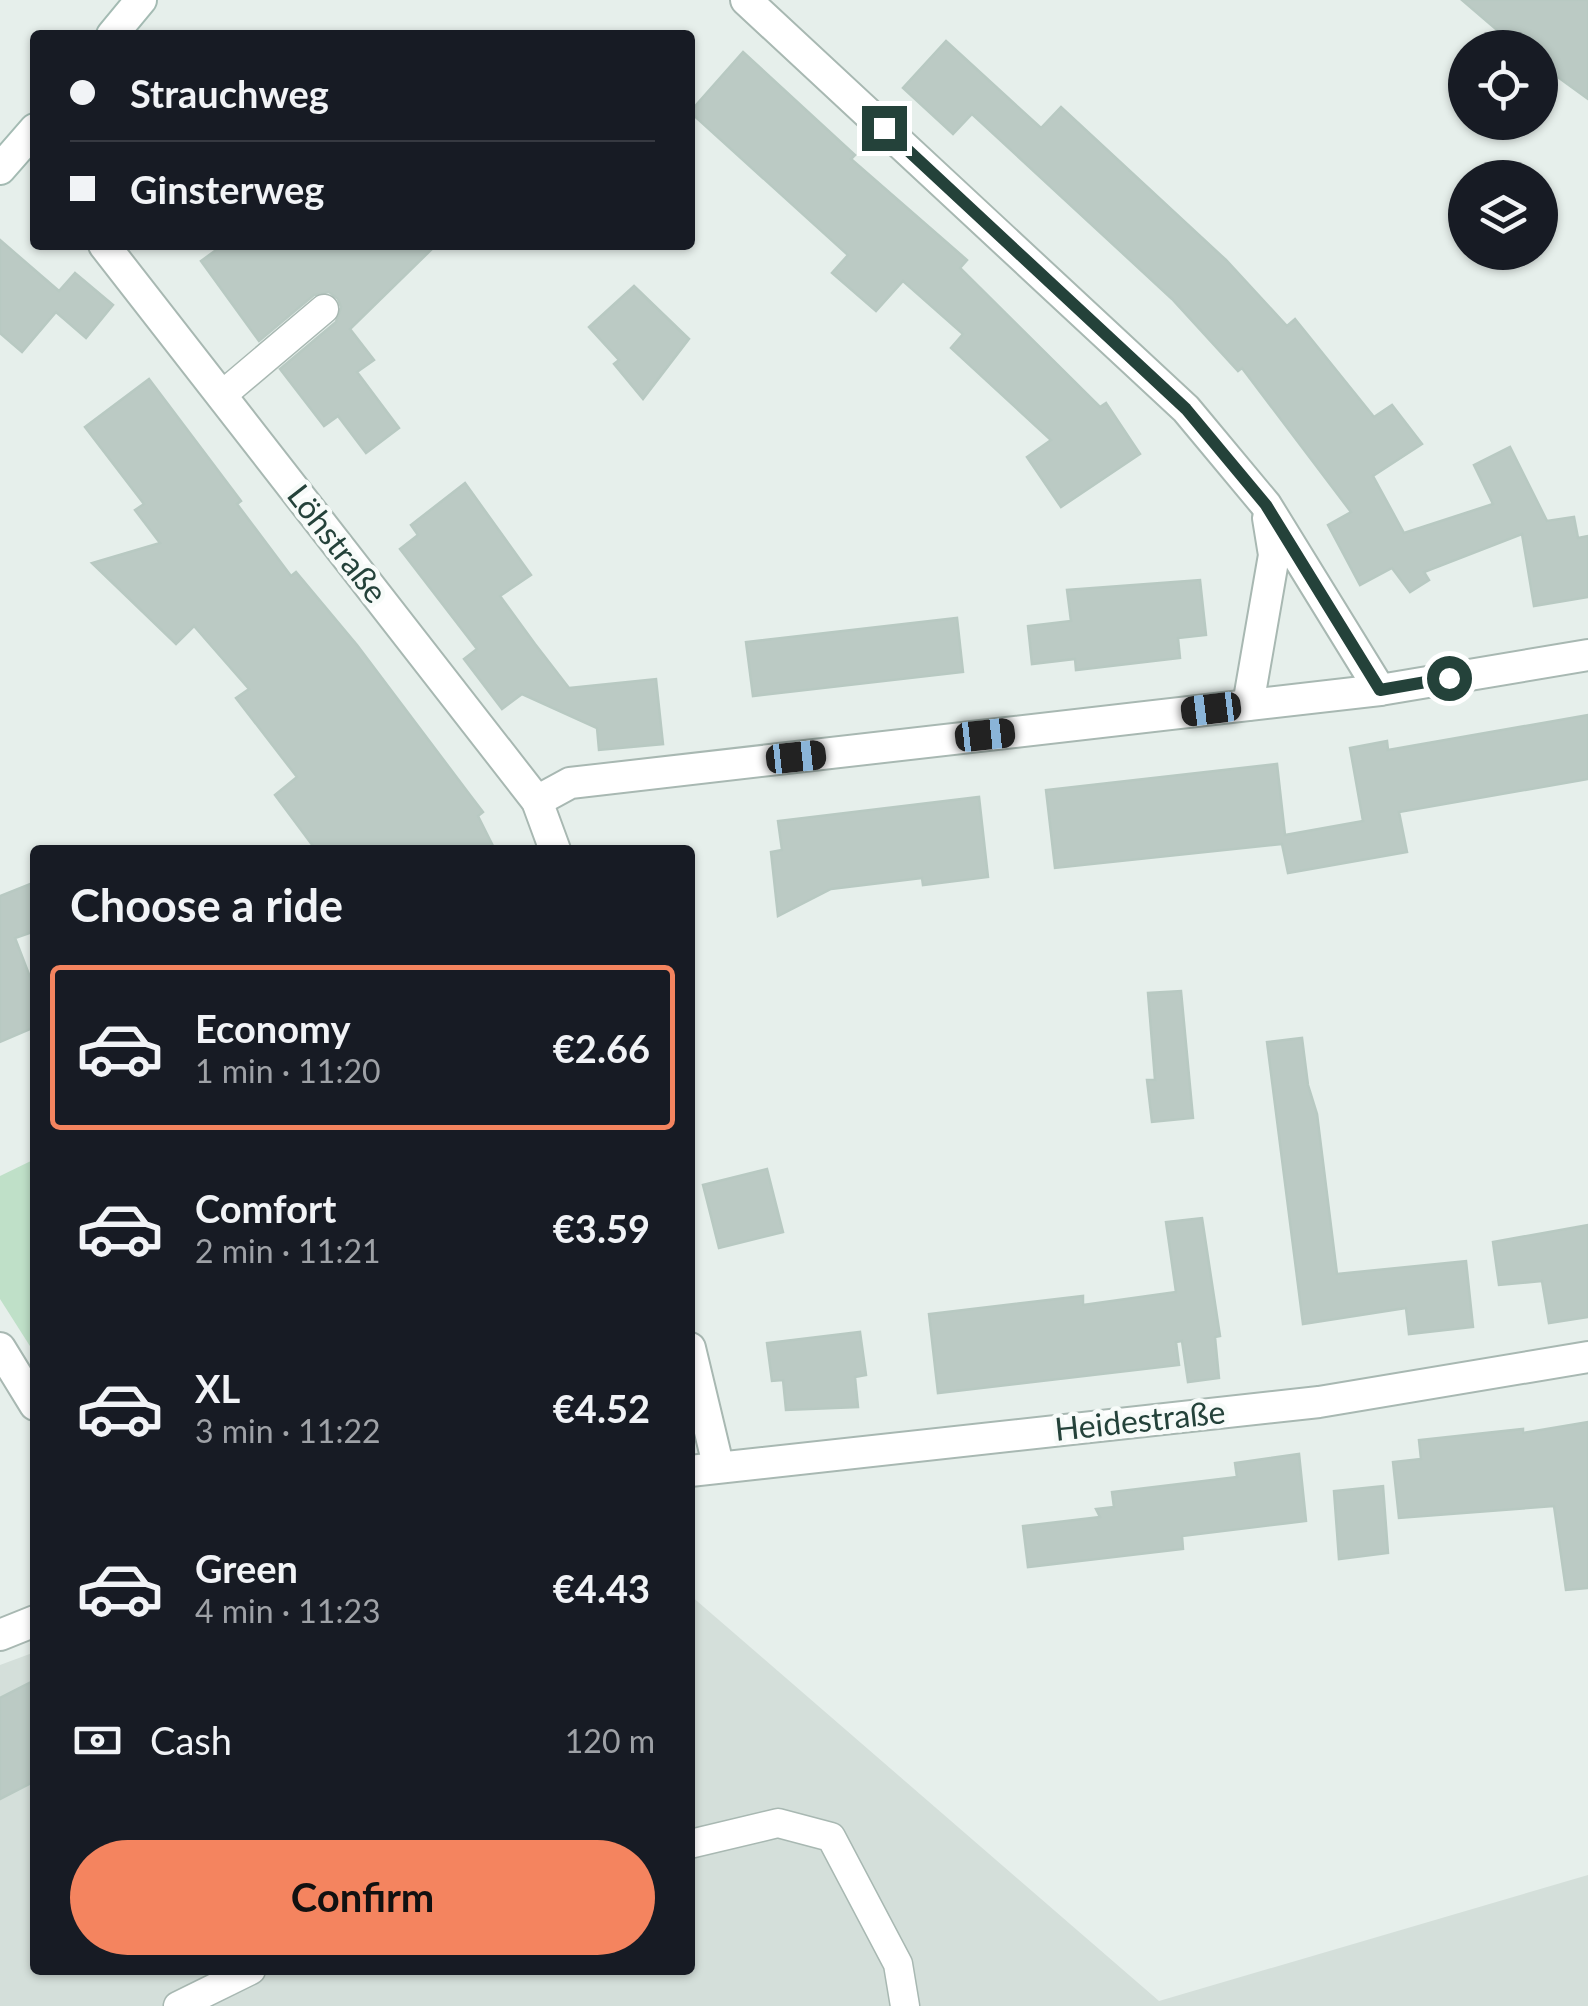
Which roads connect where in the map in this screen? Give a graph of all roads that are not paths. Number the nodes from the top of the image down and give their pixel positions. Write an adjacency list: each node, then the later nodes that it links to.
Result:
1 (141, 0): 3 (street)
2 (746, 0): 9 (street)
3 (116, 30)
4 (30, 143): 5 (street)
5 (0, 168)
6 (108, 250): 8 (street, Löhstraße)
7 (324, 310): 8 (lane)
8 (222, 396): 13 (street, Löhstraße)
9 (1266, 505): 11 (street); 12 (street)
10 (1588, 654): 11 (street)
11 (1380, 690): 12 (street)
12 (1248, 705): 13 (street)
13 (537, 801): 14 (street, Löhstraße)
14 (553, 845)
15 (0, 1348): 18 (street)
16 (1588, 1357): 19 (street, Heidestraße)
17 (695, 1391): 19 (street)
18 (30, 1398)
19 (704, 1468)
20 (30, 1624): 21 (street)
21 (0, 1635)
22 (695, 1843): 25 (lane)
23 (240, 1975): 24 (lane)
24 (178, 2006)
25 (905, 2006)

